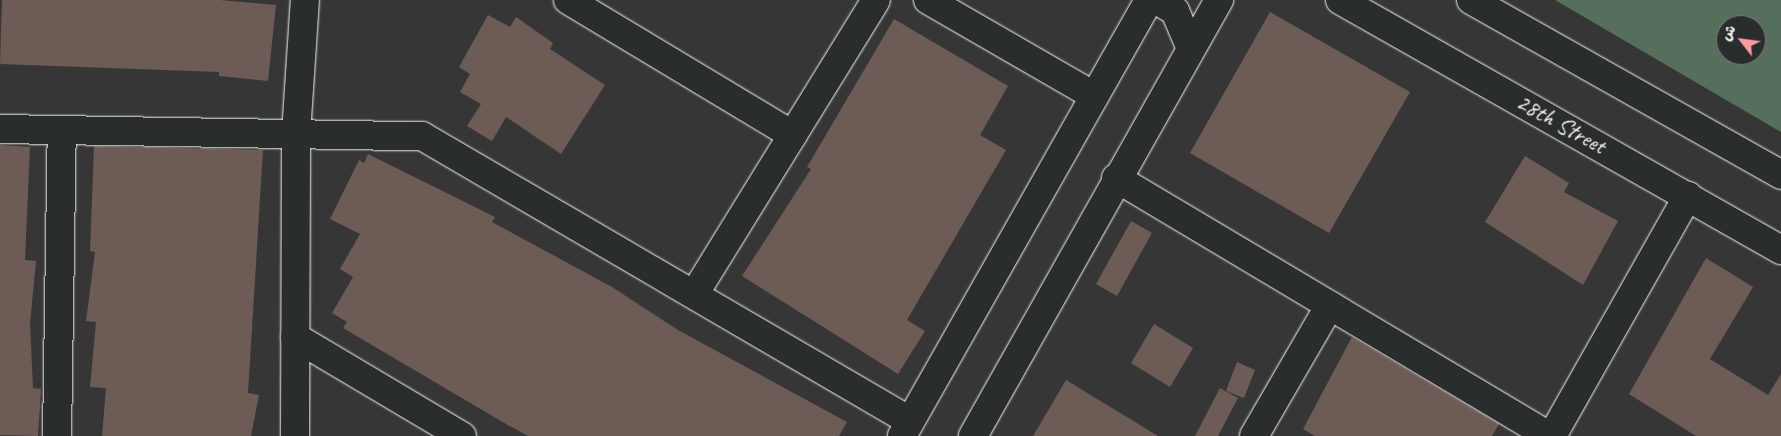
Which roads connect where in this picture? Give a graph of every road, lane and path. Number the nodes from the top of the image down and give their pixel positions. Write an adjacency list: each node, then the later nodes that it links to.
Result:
1 (305, 0): 14 (street)
2 (568, 0): 15 (street)
3 (876, 0): 15 (street)
4 (928, 0): 11 (street)
5 (1149, 0): 11 (street)
6 (1156, 0): 10 (street)
7 (1219, 0): 10 (street)
8 (1340, 0): 18 (street, 28th Street)
9 (1471, 0): 16 (street)
10 (1190, 46): 17 (street)
11 (1094, 96): 23 (street)
12 (0, 129): 13 (street)
13 (62, 130): 14 (street); 24 (street)
14 (296, 134): 20 (street); 22 (street)
15 (793, 135): 20 (street)
16 (1781, 176)
17 (1116, 178): 21 (street); 27 (street)
18 (1688, 196): 19 (street, 28th Street); 29 (street)
19 (1781, 250)
20 (695, 293): 23 (street)
21 (1330, 305): 28 (street); 29 (street)
22 (295, 337): 25 (street); 26 (street)
23 (906, 428)
24 (57, 436)
25 (295, 436)
26 (462, 436)
27 (973, 436)
28 (1254, 436)
29 (1550, 436)

